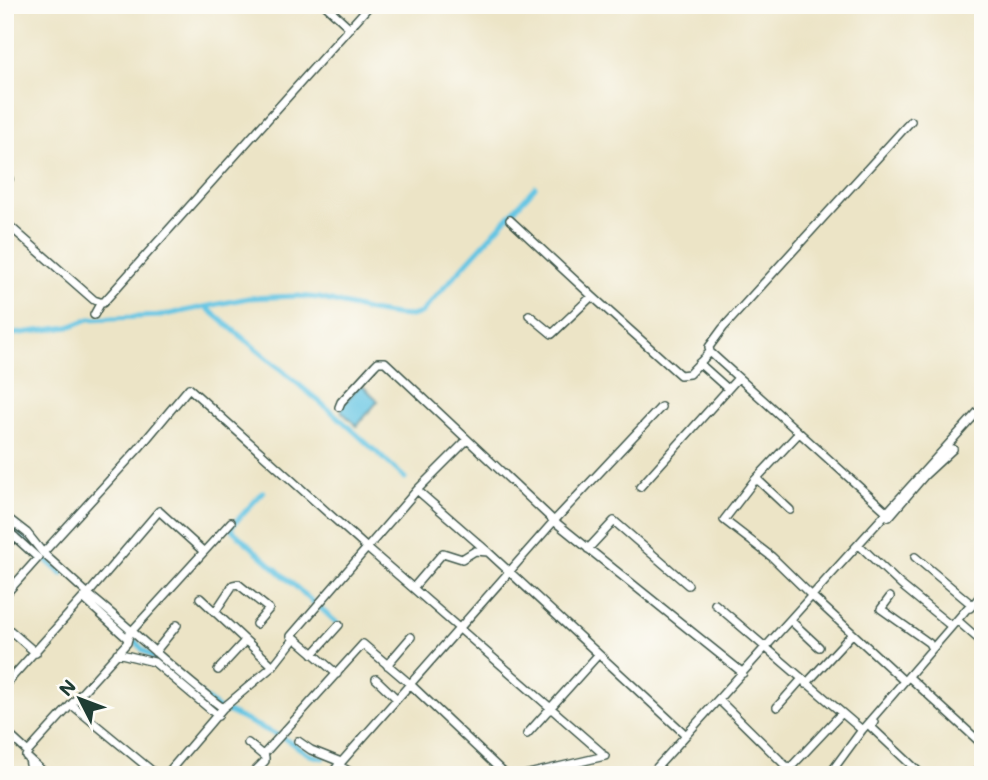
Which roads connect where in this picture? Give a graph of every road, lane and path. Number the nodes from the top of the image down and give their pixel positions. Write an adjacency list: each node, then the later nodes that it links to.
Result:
1 (325, 5): 3 (street)
2 (370, 5): 3 (street)
3 (350, 28): 10 (street)
4 (911, 121): 13 (street)
5 (5, 171): 6 (street)
6 (5, 183)
7 (510, 220): 9 (street)
8 (5, 222): 10 (street)
9 (592, 296): 12 (street); 14 (street)
10 (100, 304): 11 (street)
11 (94, 315)
12 (529, 315)
13 (710, 352): 14 (street); 15 (street)
14 (699, 363): 16 (street)
15 (738, 378): 16 (street); 20 (street)
16 (728, 389): 24 (street)
17 (983, 406): 27 (street)
18 (340, 407): 21 (street)
19 (661, 407): 29 (street)
20 (799, 433): 23 (street); 27 (street)
21 (467, 440): 25 (street); 29 (street)
22 (953, 449): 33 (street)
23 (754, 481): 26 (street); 47 (street)
24 (640, 487)
25 (417, 490): 35 (street); 38 (street)
26 (790, 510)
27 (887, 512): 33 (street)
28 (5, 516): 39 (street)
29 (554, 521): 36 (street); 41 (street)
30 (231, 522): 37 (street)
31 (5, 528): 32 (street)
32 (15, 537): 34 (street); 46 (street)
33 (861, 546): 47 (street); 53 (street)
34 (5, 547)
35 (367, 548): 39 (street); 43 (street); 62 (street)
36 (588, 549): 42 (street); 77 (street)
37 (203, 551): 45 (street); 59 (street)
38 (488, 552): 41 (street); 43 (street)
39 (43, 553): 45 (street)
40 (915, 557): 53 (street)
41 (510, 573): 58 (street); 73 (street)
42 (688, 585)
43 (413, 587): 58 (street)
44 (983, 593): 53 (street)
45 (88, 594): 59 (street)
46 (5, 595)
47 (812, 596): 52 (street); 60 (street)
48 (890, 597): 68 (street)
49 (200, 598): 51 (street)
50 (715, 604): 66 (street)
51 (215, 612): 54 (street); 64 (street)
52 (790, 620): 66 (street); 67 (street)
53 (955, 623): 65 (street); 68 (street); 80 (street)
54 (256, 624)
55 (177, 625): 69 (street)
56 (339, 625): 72 (street)
57 (5, 626): 70 (street)
58 (458, 628): 82 (street); 89 (street)
59 (132, 630): 63 (street); 69 (street)
60 (852, 634): 80 (street); 81 (street)
61 (411, 637): 74 (street)
62 (295, 638): 72 (street); 75 (street)
63 (128, 639): 70 (street); 71 (street)
64 (245, 641): 75 (street); 76 (street)
65 (983, 643)
66 (766, 647): 77 (street); 81 (street)
67 (819, 647)
68 (932, 649): 80 (street)
69 (155, 652): 88 (street)
70 (36, 653): 83 (street)
71 (117, 653): 86 (street); 91 (street)
72 (313, 654): 78 (street)
73 (598, 655): 89 (street); 95 (street)
74 (387, 665): 78 (street); 82 (street)
75 (273, 666): 88 (street)
76 (218, 670)
77 (743, 673): 85 (street)
78 (337, 674): 100 (street)
79 (376, 679): 84 (street)
80 (907, 680): 92 (street); 98 (street); 115 (street)
81 (804, 682): 87 (street); 90 (street)
82 (410, 684): 84 (street); 111 (street)
83 (5, 685)
84 (397, 699): 101 (street)
85 (719, 700): 90 (street); 95 (street)
86 (72, 705): 99 (street); 106 (street)
87 (777, 707)
88 (223, 708): 91 (street)
89 (550, 709): 94 (street); 103 (street)
90 (841, 714): 92 (street)
91 (218, 716): 107 (street)
92 (862, 730): 114 (street)
93 (5, 731): 99 (street)
94 (527, 734)
95 (686, 735): 113 (street)
96 (298, 741): 101 (street)
97 (248, 743): 100 (street)
98 (983, 745)
99 (29, 755): 104 (street); 105 (street)
100 (263, 755): 108 (street)
101 (339, 763): 109 (street); 110 (street)
102 (983, 766): 116 (street)
103 (534, 774): 112 (street)
104 (32, 775)
105 (47, 775)
106 (157, 775)
107 (166, 775)
108 (251, 775)
109 (330, 775)
110 (356, 775)
111 (506, 775)
112 (524, 775)
113 (650, 775)
114 (829, 775)
115 (922, 775)
116 (974, 775)

